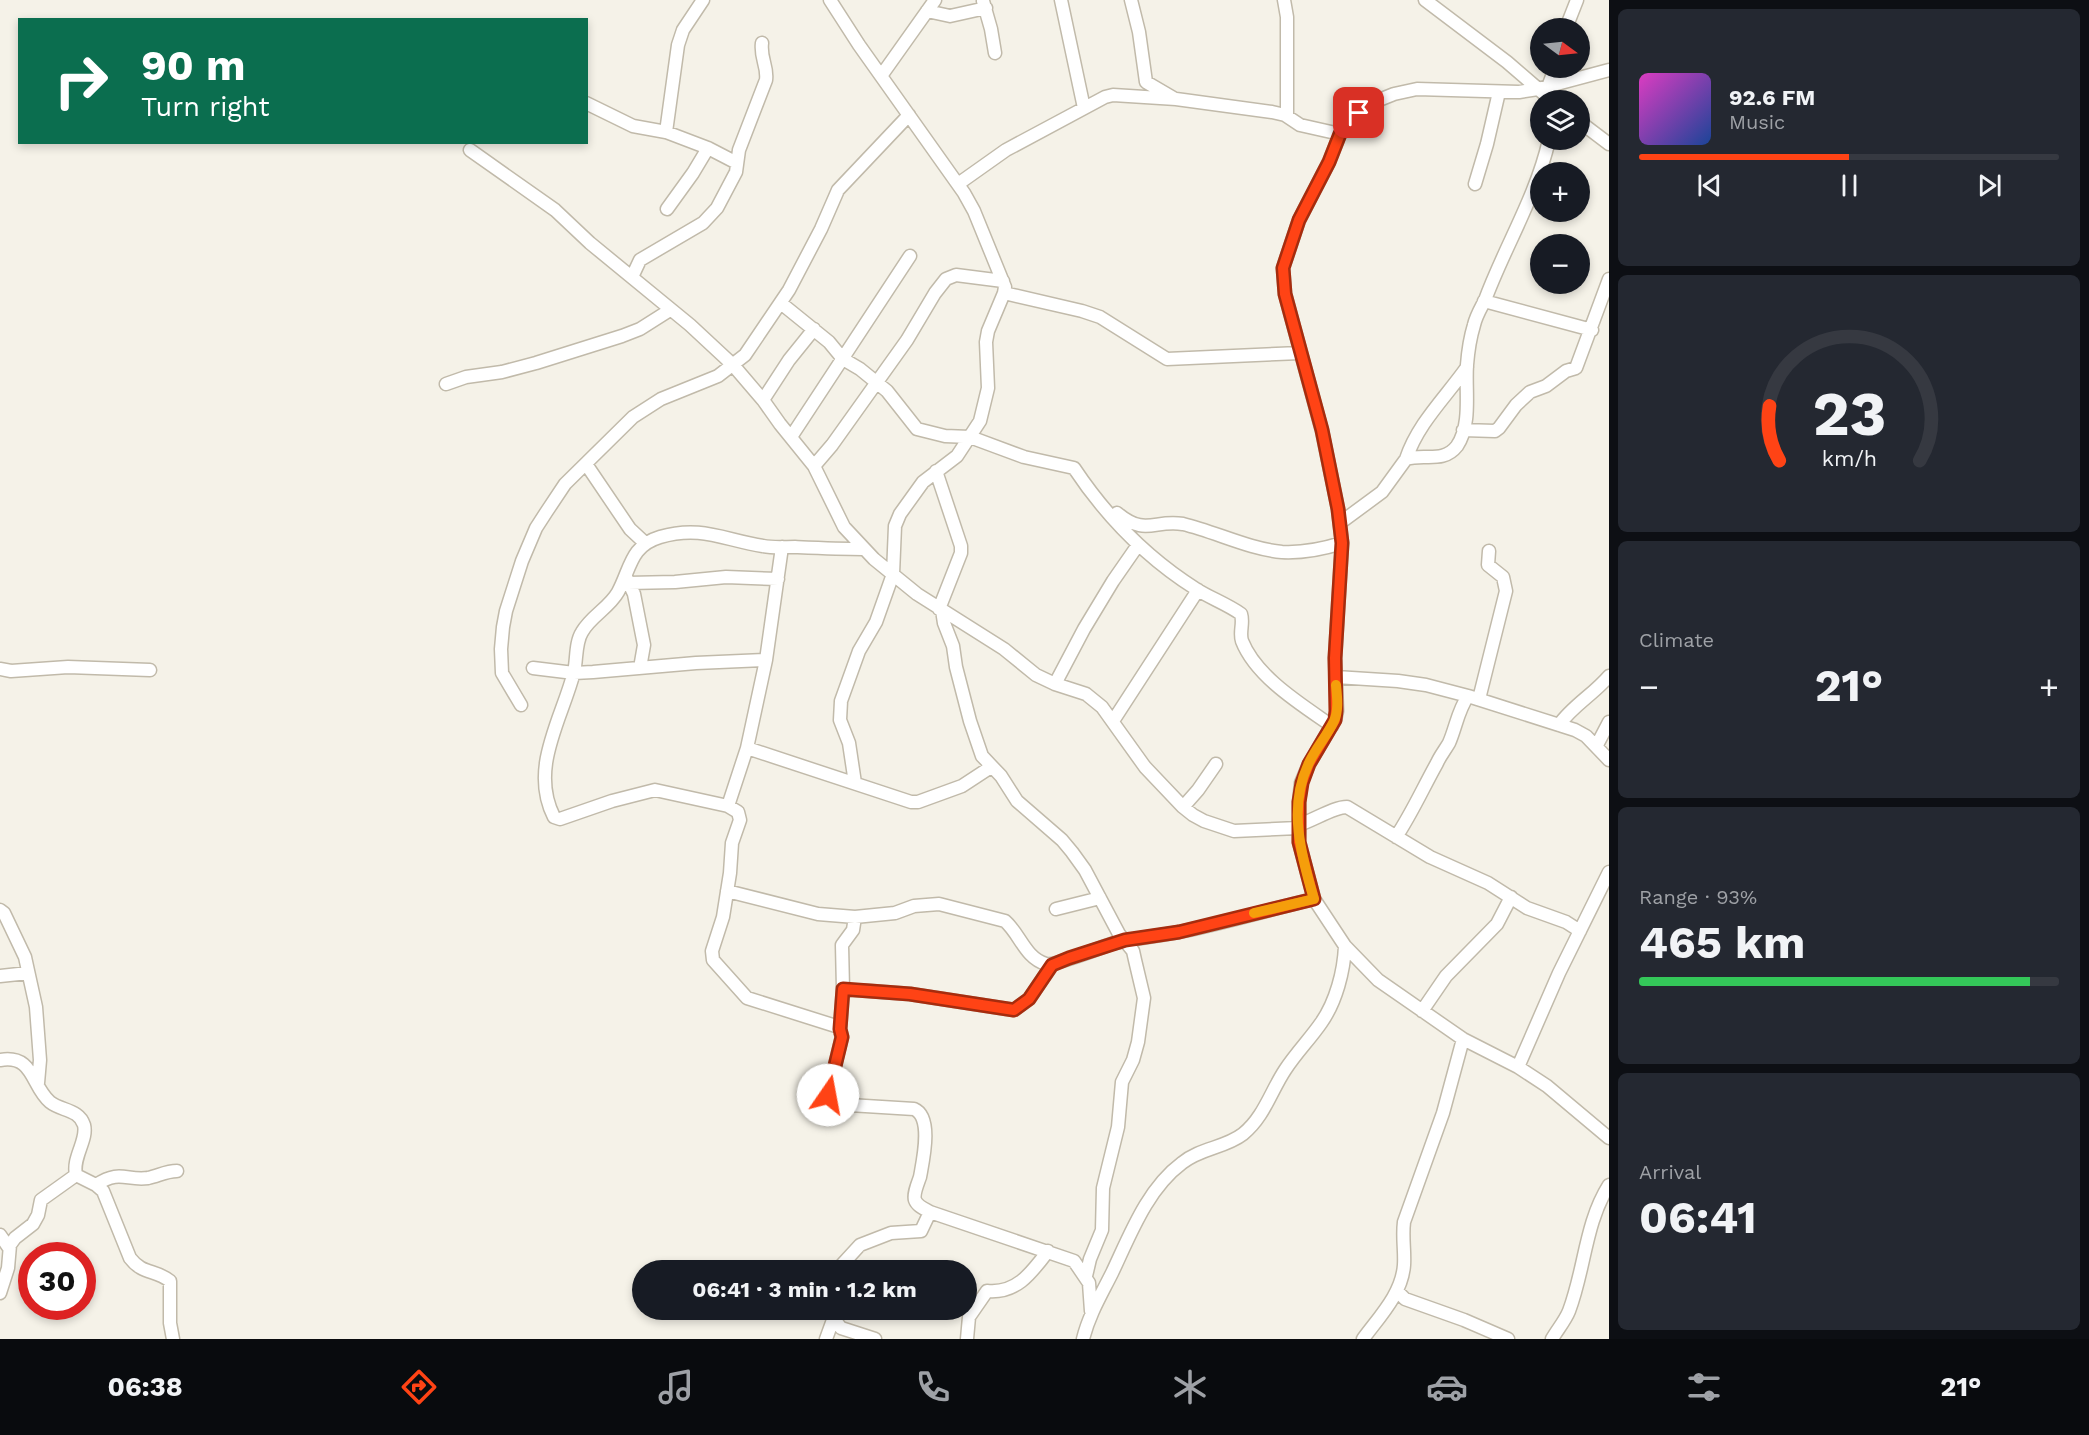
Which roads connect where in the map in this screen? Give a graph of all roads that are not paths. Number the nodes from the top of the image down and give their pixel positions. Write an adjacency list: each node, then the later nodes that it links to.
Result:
1 (703, 0): 25 (street)
2 (830, 0): 15 (street)
3 (934, 0): 10 (street)
4 (1061, 0): 21 (street)
5 (1131, 0): 19 (street)
6 (1284, 0): 23 (street)
7 (1425, 0): 17 (street)
8 (1577, 0): 11 (street)
9 (984, 4): 10 (street); 13 (street)
10 (927, 11): 15 (street)
11 (1570, 18)
12 (762, 43): 31 (street)
13 (995, 53)
14 (1609, 70): 17 (street)
15 (881, 76): 22 (street)
16 (1549, 78): 17 (street)
17 (1543, 88): 18 (street)
18 (1499, 92): 26 (street); 33 (street)
19 (1176, 99): 21 (street); 23 (street)
20 (588, 104): 25 (street)
21 (1084, 108): 32 (street)
22 (909, 115): 32 (street); 41 (street)
23 (1287, 116): 26 (street)
24 (1590, 130): 27 (street)
25 (666, 132): 28 (street)
26 (1340, 134): 45 (street)
27 (1609, 144)
28 (708, 148): 31 (street); 34 (street)
29 (470, 150): 36 (street)
30 (1546, 150): 40 (street)
31 (737, 163): 36 (street)
32 (958, 184): 38 (street)
33 (1475, 184)
34 (667, 209)
35 (910, 256): 47 (street)
36 (632, 277): 42 (street)
37 (1609, 279): 39 (street)
38 (1004, 287): 46 (street); 51 (street); 56 (street)
39 (1607, 293): 44 (street)
40 (1484, 301): 44 (street); 50 (street)
41 (782, 304): 43 (street); 48 (street)
42 (670, 310): 48 (street); 52 (street)
43 (814, 329): 47 (street); 53 (street)
44 (1592, 330): 54 (street)
45 (1300, 353): 46 (street); 49 (street)
46 (1274, 355): 49 (street)
47 (843, 359): 51 (street); 55 (street)
48 (733, 365): 53 (street); 58 (street)
49 (1304, 367): 62 (street)
50 (1467, 367): 54 (street); 57 (street)
51 (876, 382): 56 (street); 59 (street)
52 (446, 384)
53 (763, 400): 55 (street)
54 (1463, 430): 57 (street)
55 (791, 436): 59 (street)
56 (970, 438): 60 (street); 61 (street)
57 (1406, 459): 62 (street)
58 (586, 464): 63 (street); 85 (street)
59 (814, 466): 67 (street)
60 (936, 471): 69 (street); 73 (street)
61 (1103, 504): 64 (street); 65 (street)
62 (1340, 523): 64 (street)
63 (645, 543): 66 (street); 71 (street)
64 (1342, 543): 80 (street)
65 (1138, 545): 72 (street); 82 (street)
66 (782, 547): 67 (street); 70 (street)
67 (863, 549): 69 (street)
68 (1489, 551): 83 (street)
69 (893, 574): 73 (street); 96 (street)
70 (778, 579): 71 (street); 74 (street)
71 (627, 580): 76 (street); 79 (street)
72 (1198, 590): 84 (street); 90 (street)
73 (940, 610): 82 (street); 95 (street)
74 (766, 660): 76 (street); 92 (street)
75 (533, 668): 79 (street)
76 (640, 668): 79 (street)
77 (0, 669): 78 (street)
78 (150, 670)
79 (574, 673): 97 (street)
80 (1336, 676): 83 (street); 90 (street)
81 (1609, 676): 89 (street)
82 (1055, 684): 86 (street)
83 (1474, 697): 89 (street); 100 (street)
84 (1126, 699): 86 (street); 87 (street)
85 (521, 705)
86 (1102, 707): 87 (street)
87 (1113, 721): 98 (street)
88 (1609, 722): 91 (street)
89 (1559, 725): 91 (street)
90 (1332, 726): 99 (street)
91 (1593, 743): 93 (street)
92 (747, 748): 96 (street); 97 (street)
93 (1609, 760)
94 (1216, 764): 98 (street)
95 (991, 767): 96 (street); 104 (street)
96 (855, 783)
97 (728, 806): 102 (street)
98 (1183, 807): 99 (street)
99 (1298, 826): 100 (street); 105 (street)
100 (1396, 837): 103 (street)
101 (1609, 873): 109 (street)
102 (727, 891): 108 (street); 117 (street)
103 (1510, 897): 109 (street); 116 (street)
104 (1100, 898): 106 (street); 110 (street)
105 (1314, 899): 110 (street); 111 (street)
106 (1056, 909)
107 (0, 910): 113 (street)
108 (855, 917): 112 (street); 115 (street)
109 (1580, 931): 120 (street)
110 (1125, 940): 112 (street); 131 (street)
111 (1345, 946): 116 (street); 134 (street)
112 (1052, 965): 115 (street)
113 (28, 973): 114 (street); 121 (street)
114 (0, 976)
115 (843, 989): 117 (street)
116 (1422, 1011): 118 (street)
117 (840, 1029): 127 (street)
118 (1463, 1039): 120 (street); 132 (street)
119 (0, 1060): 121 (street)
120 (1518, 1067): 122 (street)
121 (38, 1083): 124 (street)
122 (1609, 1138)
123 (177, 1171): 125 (street)
124 (76, 1176): 125 (street); 128 (street)
125 (96, 1185): 137 (street)
126 (1609, 1185): 144 (street)
127 (930, 1212): 129 (street); 130 (street)
128 (6, 1241): 133 (street)
129 (1048, 1251): 131 (street); 140 (street)
130 (846, 1260)
131 (1086, 1276): 134 (street)
132 (1397, 1291): 142 (street); 143 (street)
133 (0, 1293)
134 (1091, 1311): 141 (street)
135 (832, 1320): 138 (street)
136 (836, 1320): 139 (street)
137 (173, 1339)
138 (826, 1339)
139 (875, 1339)
140 (967, 1339)
141 (1083, 1339)
142 (1363, 1339)
143 (1508, 1339)
144 (1552, 1339)

